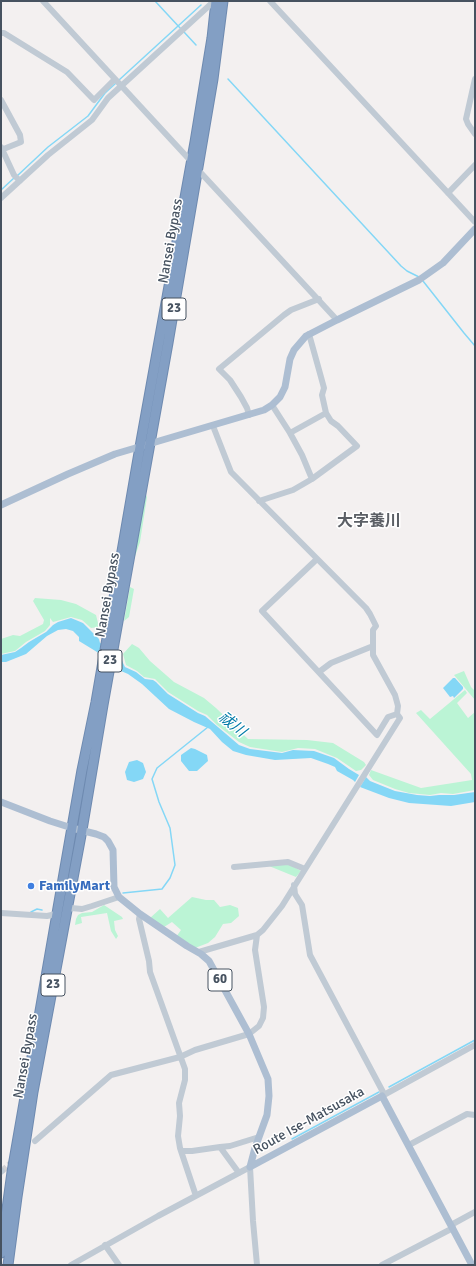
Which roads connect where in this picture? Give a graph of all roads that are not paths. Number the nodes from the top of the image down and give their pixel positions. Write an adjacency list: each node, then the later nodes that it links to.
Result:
1 (43, 1): 7 (street)
2 (223, 1): 27 (highway, Nansei Bypass / 23)
3 (270, 1): 15 (street)
4 (214, 2): 7 (street); 28 (highway, Nansei Bypass / 23)
5 (1, 33): 7 (street)
6 (475, 79): 9 (street)
7 (118, 82): 11 (street); 14 (street)
8 (1, 100): 10 (street)
9 (475, 134)
10 (1, 149): 14 (street)
11 (188, 158)
12 (475, 165): 15 (street)
13 (202, 173): 19 (street)
14 (17, 179): 16 (street)
15 (448, 193): 17 (street)
16 (1, 198)
17 (475, 222)
18 (475, 229): 20 (main road)
19 (318, 299): 20 (street); 24 (street)
20 (337, 320): 21 (main road)
21 (309, 334): 22 (main road); 23 (street)
22 (272, 405): 24 (main road); 26 (street)
23 (326, 413): 26 (street); 29 (street)
24 (249, 415): 25 (main road)
25 (213, 426): 27 (main road); 30 (street)
26 (290, 433): 29 (street)
27 (150, 443): 28 (main road); 33 (highway, Nansei Bypass / 23)
28 (140, 447): 31 (main road); 33 (highway, Nansei Bypass / 23)
29 (312, 479): 30 (street)
30 (259, 501): 32 (street)
31 (1, 505)
32 (317, 559): 34 (street); 35 (street)
33 (115, 615): 36 (highway, Nansei Bypass / 23)
34 (373, 646): 35 (street); 37 (street)
35 (319, 672): 37 (street)
36 (99, 704): 39 (highway, Nansei Bypass / 23); 40 (highway, Nansei Bypass / 23)
37 (396, 714): 42 (street)
38 (1, 802): 39 (main road)
39 (72, 828): 40 (main road); 47 (highway, Nansei Bypass / 23)
40 (82, 830): 44 (main road); 45 (highway, Nansei Bypass / 23)
41 (234, 867): 42 (street)
42 (305, 869): 43 (street)
43 (294, 886): 49 (street); 54 (street)
44 (119, 897): 45 (street); 48 (main road, Route Ise-Matsusaka / 60)
45 (67, 911): 68 (highway, Nansei Bypass / 23)
46 (1, 913): 47 (street)
47 (56, 914): 67 (highway, Nansei Bypass / 23)
48 (140, 914): 50 (main road, Route Ise-Matsusaka / 60); 53 (street)
49 (257, 935): 50 (street); 51 (street)
50 (199, 952): 51 (main road, Route Ise-Matsusaka / 60)
51 (250, 1034): 53 (street); 56 (main road, Route Ise-Matsusaka / 60)
52 (475, 1045): 54 (street)
53 (180, 1057): 57 (street); 60 (street)
54 (382, 1096): 58 (main road, Route Ise-Matsusaka); 61 (main road, Route Ise-Matsusaka)
55 (475, 1115): 58 (street)
56 (259, 1137): 59 (street); 61 (main road, Route Ise-Matsusaka / 60)
57 (35, 1141)
58 (408, 1145): 65 (main road, Route Ise-Matsusaka)
59 (220, 1147): 60 (street); 62 (street)
60 (181, 1151): 63 (street)
61 (250, 1167): 62 (street); 71 (street)
62 (239, 1173): 63 (street)
63 (196, 1196): 66 (street)
64 (475, 1212): 65 (street)
65 (452, 1226): 72 (street); 73 (main road, Route Ise-Matsusaka)
66 (105, 1245): 69 (street); 70 (street)
67 (1, 1253)
68 (8, 1265)
69 (71, 1265)
70 (119, 1265)
71 (257, 1265)
72 (382, 1265)
73 (472, 1265)

